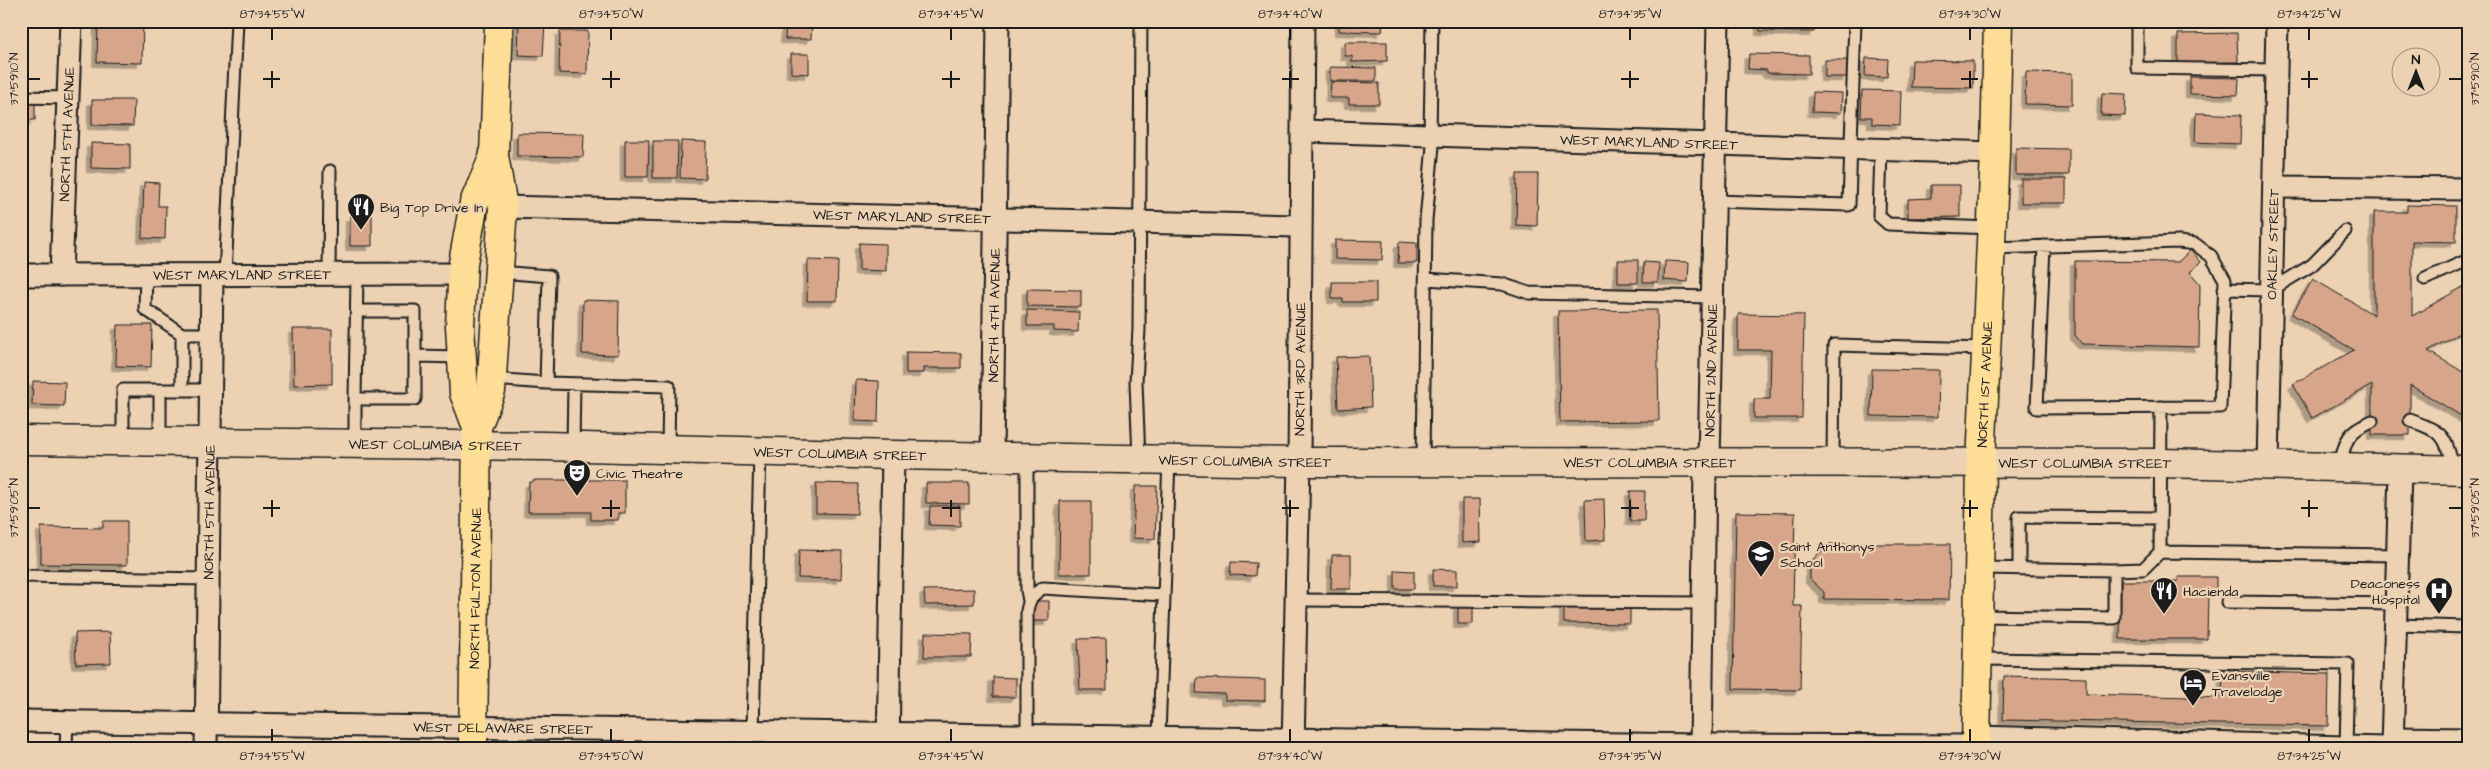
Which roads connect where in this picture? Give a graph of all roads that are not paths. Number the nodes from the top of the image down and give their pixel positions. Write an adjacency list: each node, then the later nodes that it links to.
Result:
1 (71, 21): 15 (street, NORTH 5TH AVENUE)
2 (237, 21): 42 (lane)
3 (499, 21): 22 (main road, NORTH FULTON AVENUE)
4 (998, 21): 28 (street, NORTH 4TH AVENUE)
5 (1141, 21): 29 (lane)
6 (1303, 21): 16 (street, NORTH 3RD AVENUE)
7 (1432, 21): 17 (lane)
8 (1718, 21): 18 (street, NORTH 2ND AVENUE)
9 (1855, 21): 19 (lane)
10 (1998, 21): 21 (main road, NORTH 1ST AVENUE)
11 (2137, 21): 13 (lane)
12 (2277, 21): 13 (street, OAKLEY STREET)
13 (2276, 70): 24 (street, OAKLEY STREET)
14 (21, 97): 15 (lane)
15 (68, 98): 38 (street, NORTH 5TH AVENUE)
16 (1303, 131): 17 (street, WEST MARYLAND STREET); 30 (street, NORTH 3RD AVENUE)
17 (1432, 135): 18 (street, WEST MARYLAND STREET); 43 (lane)
18 (1715, 144): 19 (street, WEST MARYLAND STREET); 26 (street, NORTH 2ND AVENUE)
19 (1851, 149): 20 (street, WEST MARYLAND STREET); 26 (lane)
20 (1881, 150): 21 (street, WEST MARYLAND STREET); 32 (lane)
21 (1995, 154): 32 (main road, NORTH 1ST AVENUE)
22 (494, 156): 27 (main road, NORTH FULTON AVENUE); 36 (main road, NORTH FULTON AVENUE)
23 (330, 171): 40 (lane)
24 (2274, 186): 25 (street); 46 (street, OAKLEY STREET)
25 (2468, 189)
26 (1714, 201): 47 (street, NORTH 2ND AVENUE)
27 (503, 207): 28 (street, WEST MARYLAND STREET); 35 (main road, NORTH FULTON AVENUE)
28 (995, 219): 29 (street, WEST MARYLAND STREET); 76 (street, NORTH 4TH AVENUE)
29 (1138, 222): 30 (street, WEST MARYLAND STREET); 78 (lane)
30 (1300, 226): 80 (street, NORTH 3RD AVENUE)
31 (2345, 231): 46 (lane)
32 (1991, 238): 33 (lane); 53 (main road, NORTH 1ST AVENUE)
33 (2044, 246): 45 (lane); 63 (lane)
34 (2468, 260): 44 (lane)
35 (499, 272): 56 (main road, NORTH FULTON AVENUE); 57 (lane)
36 (463, 274): 41 (street, WEST MARYLAND STREET); 55 (main road, NORTH FULTON AVENUE)
37 (21, 275): 38 (street, WEST MARYLAND STREET)
38 (61, 275): 39 (street, WEST MARYLAND STREET)
39 (146, 275): 42 (street, WEST MARYLAND STREET); 49 (lane)
40 (329, 275): 41 (street, WEST MARYLAND STREET); 42 (street, WEST MARYLAND STREET)
41 (358, 275): 48 (lane)
42 (218, 276): 50 (street, NORTH 5TH AVENUE)
43 (1426, 279): 47 (lane); 81 (lane)
44 (2425, 279)
45 (2224, 288): 46 (lane); 63 (lane)
46 (2271, 290): 86 (street, OAKLEY STREET)
47 (1712, 298): 82 (street, NORTH 2ND AVENUE)
48 (357, 311): 51 (lane); 54 (lane)
49 (182, 334): 50 (lane); 60 (lane)
50 (212, 334): 61 (street, NORTH 5TH AVENUE)
51 (356, 334): 52 (lane); 62 (lane)
52 (369, 334)
53 (1986, 349): 83 (lane); 85 (main road, NORTH 1ST AVENUE)
54 (415, 356): 55 (lane); 62 (lane)
55 (462, 357): 66 (main road, NORTH FULTON AVENUE)
56 (492, 379): 57 (lane); 66 (main road, NORTH FULTON AVENUE)
57 (546, 383): 58 (lane)
58 (574, 384): 72 (lane); 73 (lane)
59 (160, 390): 60 (lane); 68 (lane); 69 (lane)
60 (182, 390): 61 (lane)
61 (212, 390): 70 (street, NORTH 5TH AVENUE)
62 (355, 399): 71 (lane)
63 (2161, 407): 84 (lane)
64 (2410, 420): 89 (lane)
65 (2372, 421): 87 (lane)
66 (476, 437): 71 (main road, WEST COLUMBIA STREET); 72 (main road, WEST COLUMBIA STREET); 114 (main road, NORTH FULTON AVENUE)
67 (21, 440): 68 (main road, WEST COLUMBIA STREET)
68 (123, 442): 69 (main road, WEST COLUMBIA STREET)
69 (160, 442): 70 (main road, WEST COLUMBIA STREET)
70 (211, 442): 71 (main road, WEST COLUMBIA STREET); 97 (street, NORTH 5TH AVENUE)
71 (355, 444)
72 (573, 447): 73 (main road, WEST COLUMBIA STREET)
73 (668, 450): 74 (main road, WEST COLUMBIA STREET)
74 (760, 452): 75 (main road, WEST COLUMBIA STREET); 112 (lane)
75 (893, 455): 76 (main road, WEST COLUMBIA STREET); 117 (street)
76 (992, 457): 77 (main road, WEST COLUMBIA STREET)
77 (1026, 457): 78 (main road, WEST COLUMBIA STREET); 100 (lane)
78 (1138, 459): 79 (main road, WEST COLUMBIA STREET)
79 (1169, 459): 80 (main road, WEST COLUMBIA STREET); 98 (lane)
80 (1299, 462): 81 (main road, WEST COLUMBIA STREET); 99 (street, NORTH 3RD AVENUE)
81 (1423, 462): 82 (main road, WEST COLUMBIA STREET)
82 (1709, 462): 83 (main road, WEST COLUMBIA STREET); 102 (street, NORTH 2ND AVENUE)
83 (1833, 463): 85 (main road, WEST COLUMBIA STREET)
84 (2160, 463): 85 (main road, WEST COLUMBIA STREET); 86 (main road, WEST COLUMBIA STREET); 90 (lane)
85 (1981, 464): 93 (main road, NORTH 1ST AVENUE)
86 (2268, 466): 87 (main road, WEST COLUMBIA STREET)
87 (2339, 468): 88 (main road, WEST COLUMBIA STREET)
88 (2400, 470): 89 (main road, WEST COLUMBIA STREET); 92 (street)
89 (2461, 470)
90 (2160, 518): 91 (lane); 94 (lane)
91 (2160, 552): 92 (lane); 95 (lane)
92 (2398, 554): 103 (street)
93 (1980, 568): 94 (lane); 104 (main road, NORTH 1ST AVENUE)
94 (2019, 569): 95 (lane)
95 (2114, 570): 104 (lane)
96 (21, 576): 97 (lane)
97 (209, 579): 110 (street, NORTH 5TH AVENUE)
98 (1163, 595): 100 (lane); 113 (lane)
99 (1297, 600): 102 (lane); 118 (street, NORTH 3RD AVENUE)
100 (1029, 601): 111 (lane)
101 (2227, 602): 103 (lane)
102 (1703, 603): 121 (street, NORTH 2ND AVENUE)
103 (2397, 604): 105 (street)
104 (1980, 616): 107 (main road, NORTH 1ST AVENUE)
105 (2396, 625): 106 (lane); 120 (street)
106 (2468, 627)
107 (1979, 659): 119 (main road, NORTH 1ST AVENUE); 126 (lane)
108 (21, 721): 109 (street, WEST DELAWARE STREET)
109 (67, 722): 110 (street, WEST DELAWARE STREET); 127 (lane)
110 (207, 725): 114 (street, WEST DELAWARE STREET); 128 (street, NORTH 5TH AVENUE)
111 (1026, 735): 113 (street, WEST DELAWARE STREET); 117 (street, WEST DELAWARE STREET)
112 (747, 736): 115 (street, WEST DELAWARE STREET); 117 (street, WEST DELAWARE STREET)
113 (1158, 736): 118 (street, WEST DELAWARE STREET)
114 (473, 737): 115 (street, WEST DELAWARE STREET)
115 (630, 738)
116 (2468, 739): 120 (street, WEST DELAWARE STREET)
117 (888, 740)
118 (1293, 743): 121 (street, WEST DELAWARE STREET)
119 (1977, 744): 122 (street, WEST DELAWARE STREET); 123 (street, WEST DELAWARE STREET)
120 (2390, 744): 126 (street, WEST DELAWARE STREET)
121 (1701, 746): 122 (street, WEST DELAWARE STREET)
122 (1837, 746)
123 (2206, 746): 124 (street, WEST DELAWARE STREET)
124 (2251, 746): 125 (street, WEST DELAWARE STREET)
125 (2286, 746): 126 (street, WEST DELAWARE STREET)
126 (2341, 747)
127 (66, 748)
128 (206, 748)

